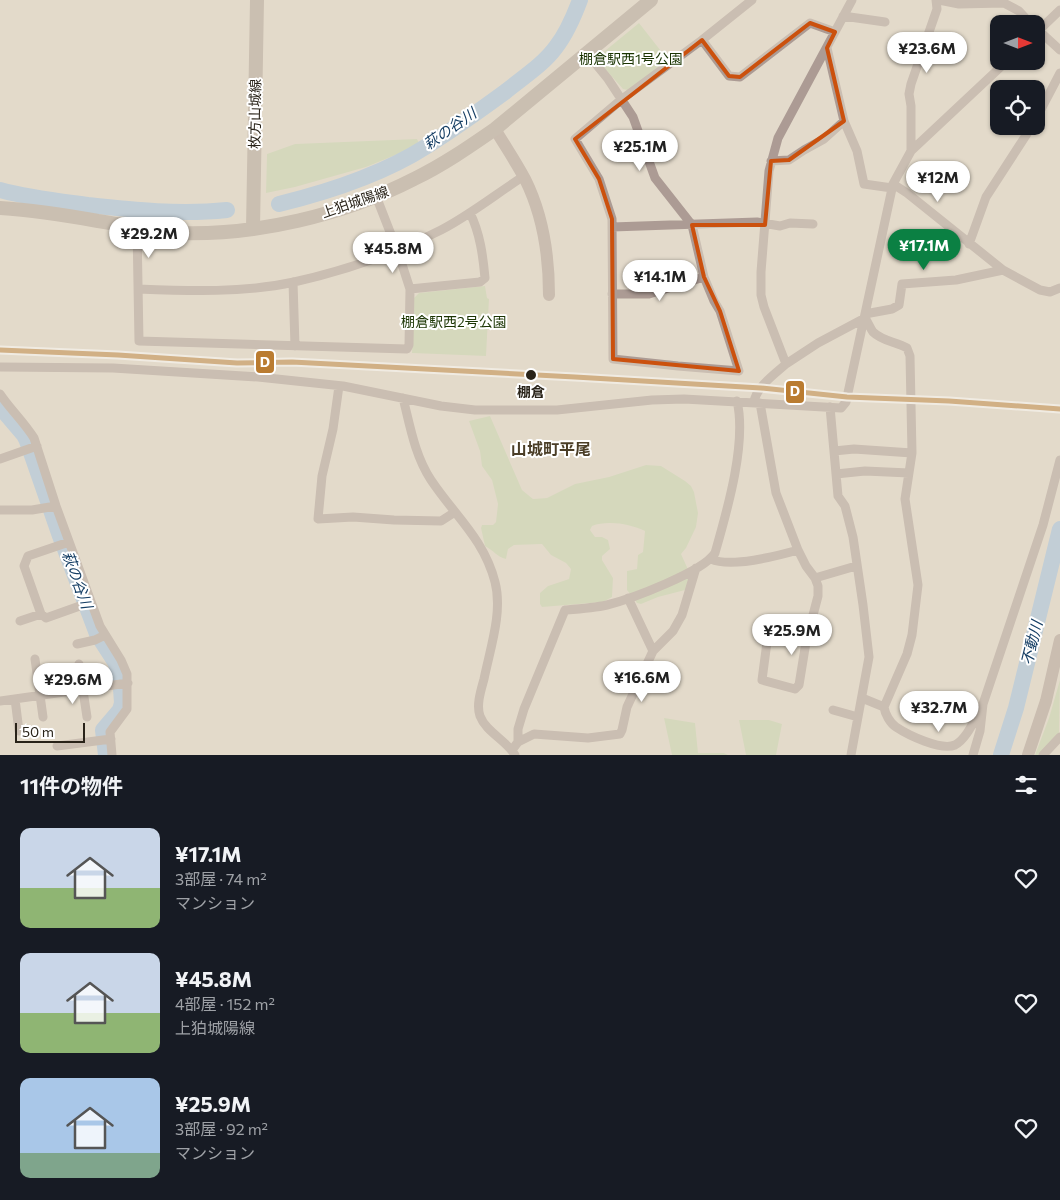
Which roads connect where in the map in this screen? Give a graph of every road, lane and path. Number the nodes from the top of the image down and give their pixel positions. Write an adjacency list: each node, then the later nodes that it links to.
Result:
1 (257, 0): 36 (main road, 枚方山城線)
2 (651, 0): 16 (main road, 上狛城陽線)
3 (752, 0): 13 (street)
4 (852, 0): 8 (street)
5 (937, 0): 7 (street); 24 (street)
6 (1060, 10): 10 (street)
7 (1023, 15)
8 (843, 16): 9 (street); 11 (street)
9 (885, 22)
10 (1045, 24)
11 (834, 32): 13 (street); 14 (street)
12 (1045, 38): 15 (street)
13 (702, 40): 19 (street)
14 (827, 48): 21 (street); 25 (street)
15 (1060, 50)
16 (586, 52): 19 (street); 22 (main road, 上狛城陽線)
17 (997, 70): 24 (street)
18 (1060, 73): 20 (street)
19 (622, 99): 32 (street); 34 (street)
20 (1045, 102)
21 (844, 121): 25 (street); 27 (street)
22 (495, 129): 26 (street); 28 (main road, 上狛城陽線)
23 (1026, 135): 37 (street)
24 (911, 151): 27 (street)
25 (771, 161): 33 (street)
26 (524, 176): 30 (street); 46 (street)
27 (893, 186): 37 (street); 47 (street)
28 (376, 196): 36 (main road, 上狛城陽線); 38 (street)
29 (0, 208): 35 (main road, 上狛城陽線)
30 (470, 213): 38 (street); 43 (street)
31 (813, 224): 33 (street)
32 (692, 225): 33 (street); 34 (street); 40 (street)
33 (765, 225): 49 (street)
34 (612, 227): 45 (street)
35 (137, 228): 36 (main road, 上狛城陽線); 44 (street)
36 (253, 228)
37 (969, 244): 39 (street)
38 (396, 250): 41 (street); 43 (street)
39 (1004, 270): 42 (street); 47 (street)
40 (704, 277): 45 (street); 45 (street)
41 (293, 282): 44 (street); 48 (street)
42 (1060, 288)
43 (410, 289): 48 (street)
44 (138, 290): 48 (street)
45 (612, 294)
46 (550, 295)
47 (865, 316): 49 (street); 56 (street); 60 (street)
48 (295, 346)
49 (786, 364): 55 (street)
50 (0, 367): 51 (street)
51 (339, 386): 53 (street); 67 (street)
52 (0, 394): 57 (street)
53 (403, 398): 54 (street); 67 (street)
54 (737, 401): 55 (street); 70 (street)
55 (757, 402): 56 (street); 69 (street)
56 (830, 407): 59 (street)
57 (5, 409): 58 (street)
58 (32, 448): 61 (street); 65 (street)
59 (834, 451): 60 (street); 64 (street)
60 (912, 453): 63 (street)
61 (0, 459)
62 (1060, 460): 91 (street)
63 (909, 473): 64 (street); 92 (street)
64 (836, 474): 71 (street)
65 (52, 507): 66 (street); 68 (street)
66 (0, 510)
67 (455, 512): 102 (street)
68 (65, 543): 75 (street); 76 (street)
69 (798, 550): 70 (street); 73 (street)
70 (711, 559): 72 (street)
71 (856, 566): 73 (street); 88 (street)
72 (696, 568): 74 (street); 82 (street)
73 (814, 578): 78 (street)
74 (628, 598): 82 (street); 100 (street)
75 (88, 604): 76 (street); 79 (street)
76 (41, 614): 77 (street)
77 (20, 621)
78 (769, 627)
79 (101, 637): 81 (street); 85 (street)
80 (1060, 640): 106 (street)
81 (77, 644)
82 (653, 651): 100 (street)
83 (35, 659): 87 (street)
84 (79, 664): 86 (street)
85 (124, 684): 86 (street); 99 (street)
86 (83, 690): 87 (street); 96 (street)
87 (40, 696): 89 (street); 95 (street)
88 (862, 698): 92 (street); 94 (street)
89 (15, 699): 90 (street); 97 (street)
90 (0, 700)
91 (983, 704): 92 (street); 105 (street)
92 (884, 707)
93 (833, 710): 94 (street)
94 (858, 716): 104 (street)
95 (42, 717)
96 (87, 717)
97 (19, 731)
98 (1060, 737): 107 (street)
99 (106, 740): 101 (street); 103 (street)
100 (518, 742): 102 (street)
101 (57, 746)
102 (514, 753)
103 (112, 755)
104 (851, 755)
105 (973, 755)
106 (1028, 755)
107 (1043, 755)

